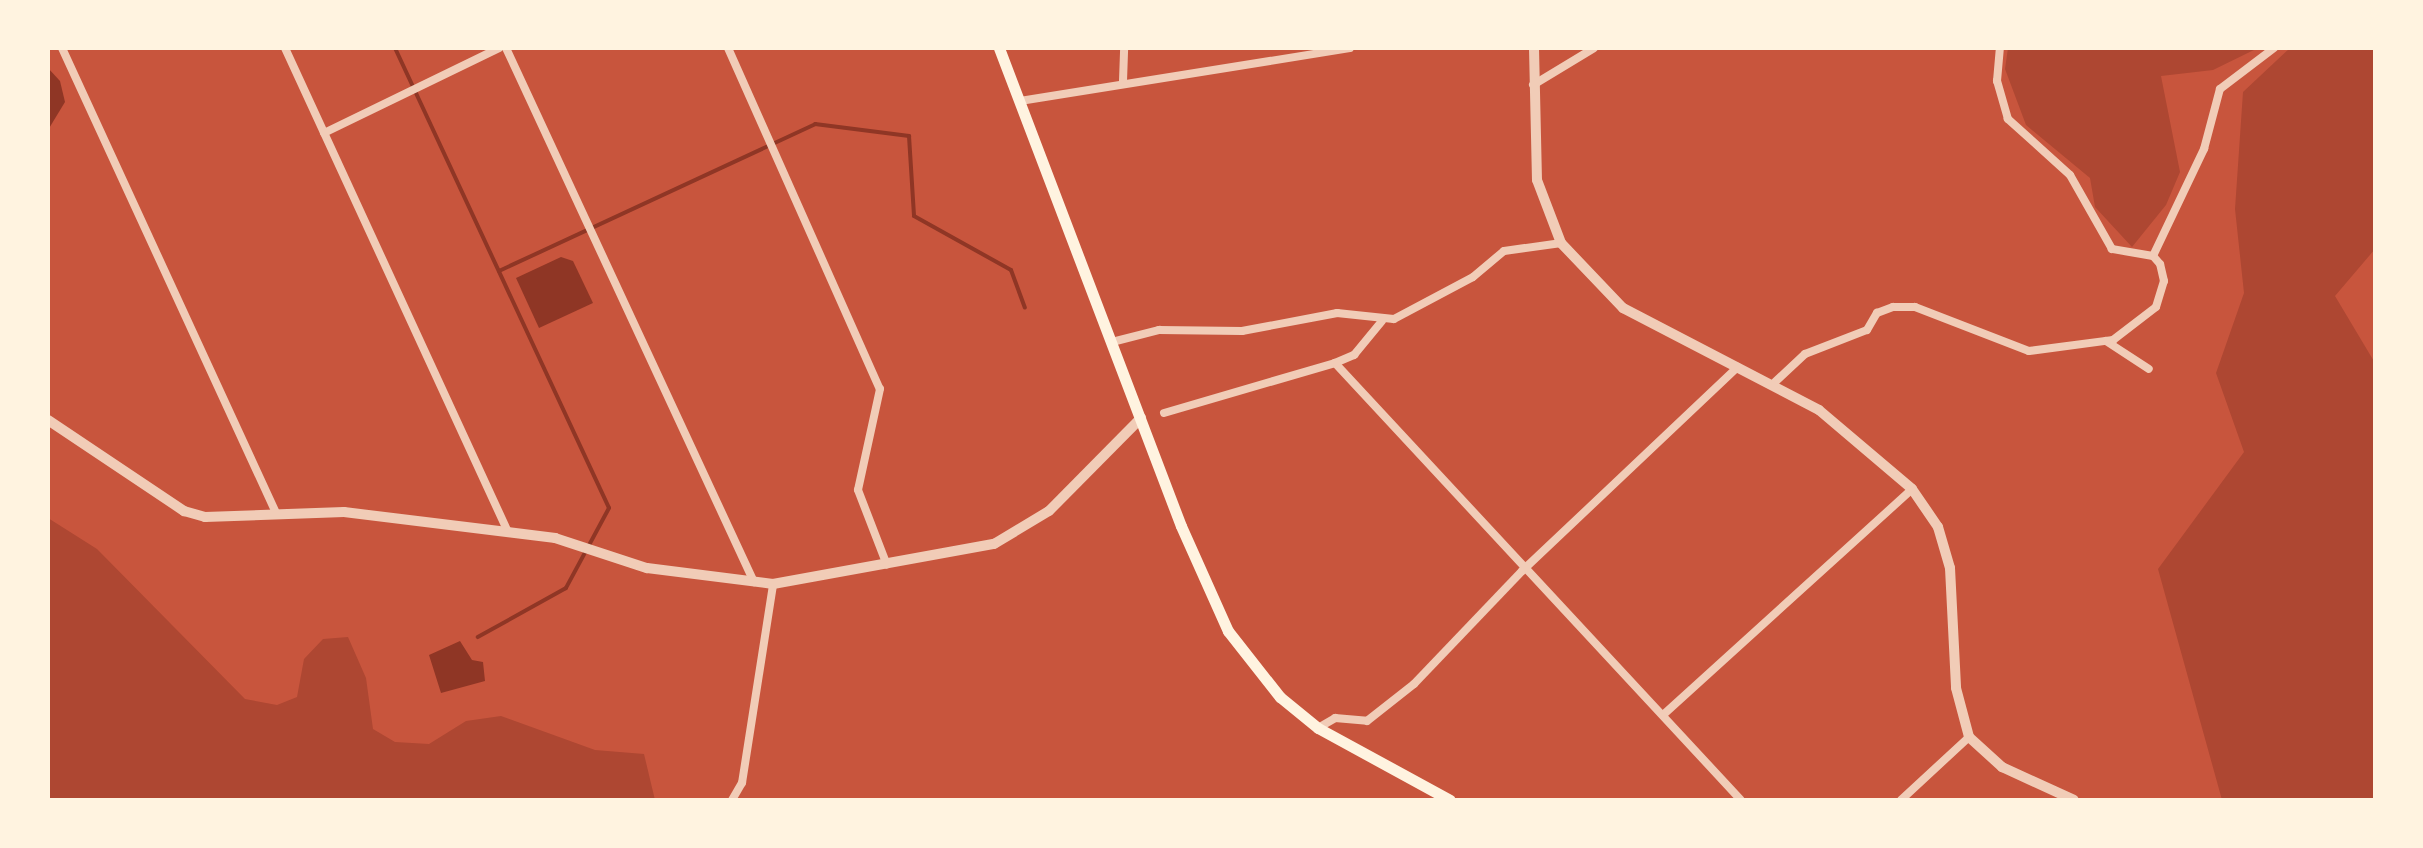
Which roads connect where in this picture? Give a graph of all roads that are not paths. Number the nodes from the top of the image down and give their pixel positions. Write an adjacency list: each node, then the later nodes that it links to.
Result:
1 (62, 48): 31 (street)
2 (284, 48): 17 (street)
3 (499, 48): 17 (street)
4 (506, 48): 35 (street)
5 (728, 48): 33 (street)
6 (999, 48): 16 (main road)
7 (1124, 48): 14 (street)
8 (1350, 48): 13 (street)
9 (1534, 48): 15 (street)
10 (1594, 48): 15 (street)
11 (2000, 48): 19 (street)
12 (2274, 48): 19 (street)
13 (1308, 51): 14 (street)
14 (1123, 81): 16 (street)
15 (1533, 85): 18 (street)
16 (1020, 101): 22 (main road)
17 (324, 133): 32 (street)
18 (1561, 243): 20 (street); 24 (street)
19 (2153, 256): 21 (street)
20 (1382, 321): 22 (street); 23 (street)
21 (2106, 341): 25 (street); 26 (street)
22 (1112, 342): 28 (main road)
23 (1335, 364): 27 (street); 34 (street)
24 (1739, 366): 26 (street); 34 (street)
25 (2148, 369)
26 (1775, 382): 30 (street)
27 (1164, 412)
28 (1141, 418): 33 (street); 38 (main road)
29 (48, 420): 31 (street)
30 (1912, 489): 37 (street); 39 (street)
31 (277, 515): 32 (street)
32 (508, 532): 35 (street)
33 (887, 565): 36 (street)
34 (1522, 571): 37 (street); 38 (street)
35 (754, 582): 36 (street)
36 (773, 584): 40 (street)
37 (1663, 714): 42 (street)
38 (1318, 728): 41 (main road)
39 (1969, 737): 43 (street); 44 (street)
40 (732, 800)
41 (1450, 800)
42 (1742, 800)
43 (1901, 800)
44 (2074, 800)

